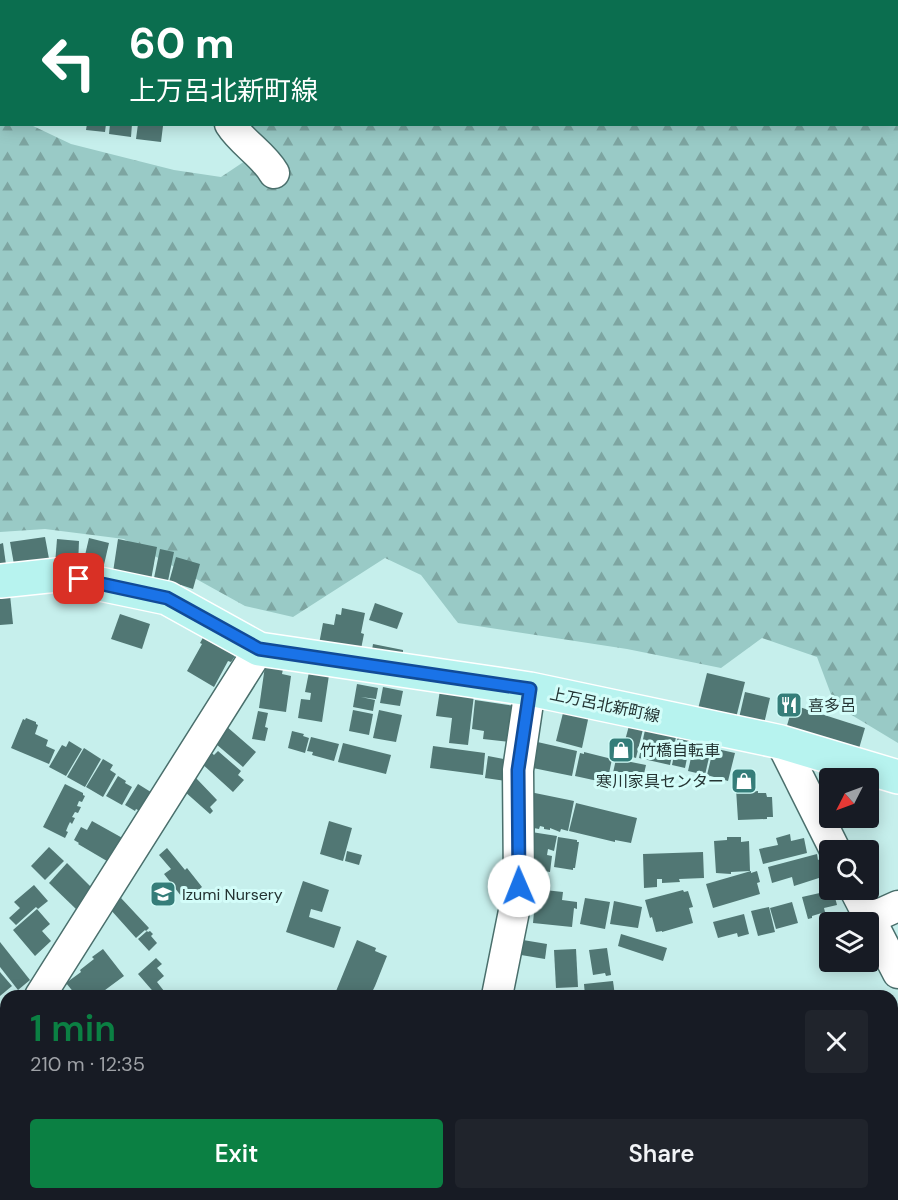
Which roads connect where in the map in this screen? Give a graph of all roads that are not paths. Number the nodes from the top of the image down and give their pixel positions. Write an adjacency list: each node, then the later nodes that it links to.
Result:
1 (232, 126): 2 (street)
2 (274, 173)
3 (0, 581): 4 (main road, 上万呂北新町線)
4 (259, 649): 5 (main road, 上万呂北新町線); 13 (street)
5 (530, 689): 6 (main road, 上万呂北新町線); 14 (street)
6 (780, 742): 7 (main road, 上万呂北新町線); 8 (street)
7 (898, 777)
8 (830, 840)
9 (898, 906): 10 (street)
10 (879, 915)
11 (879, 938): 12 (street)
12 (898, 973)
13 (49, 990)
14 (498, 990)

